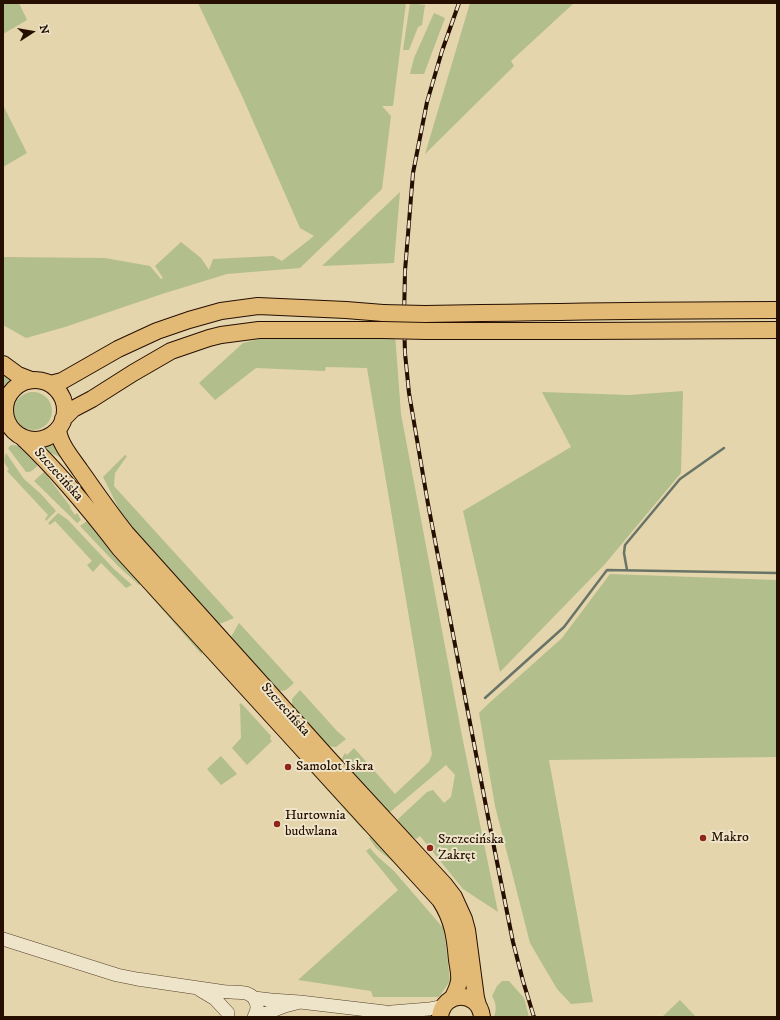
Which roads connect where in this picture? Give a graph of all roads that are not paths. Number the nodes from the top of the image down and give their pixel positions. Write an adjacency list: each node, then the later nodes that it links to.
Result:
1 (777, 310): 5 (main road, bridge)
2 (777, 330): 7 (main road, bridge)
3 (3, 364): 4 (main road)
4 (30, 380): 5 (main road); 6 (main road)
5 (50, 384): 7 (main road)
6 (4, 401): 8 (main road)
7 (60, 424): 8 (main road); 15 (main road, Szczecińska)
8 (23, 438): 14 (main road, Szczecińska)
9 (3, 939): 10 (street)
10 (197, 988): 11 (street); 17 (street)
11 (239, 993): 12 (street); 17 (street)
12 (254, 998): 13 (street); 18 (street)
13 (300, 1002): 16 (street); 18 (street)
14 (445, 1007): 15 (main road); 16 (street)
15 (480, 1011)
16 (385, 1012): 19 (street)
17 (229, 1015)
18 (255, 1017)
19 (402, 1017)

